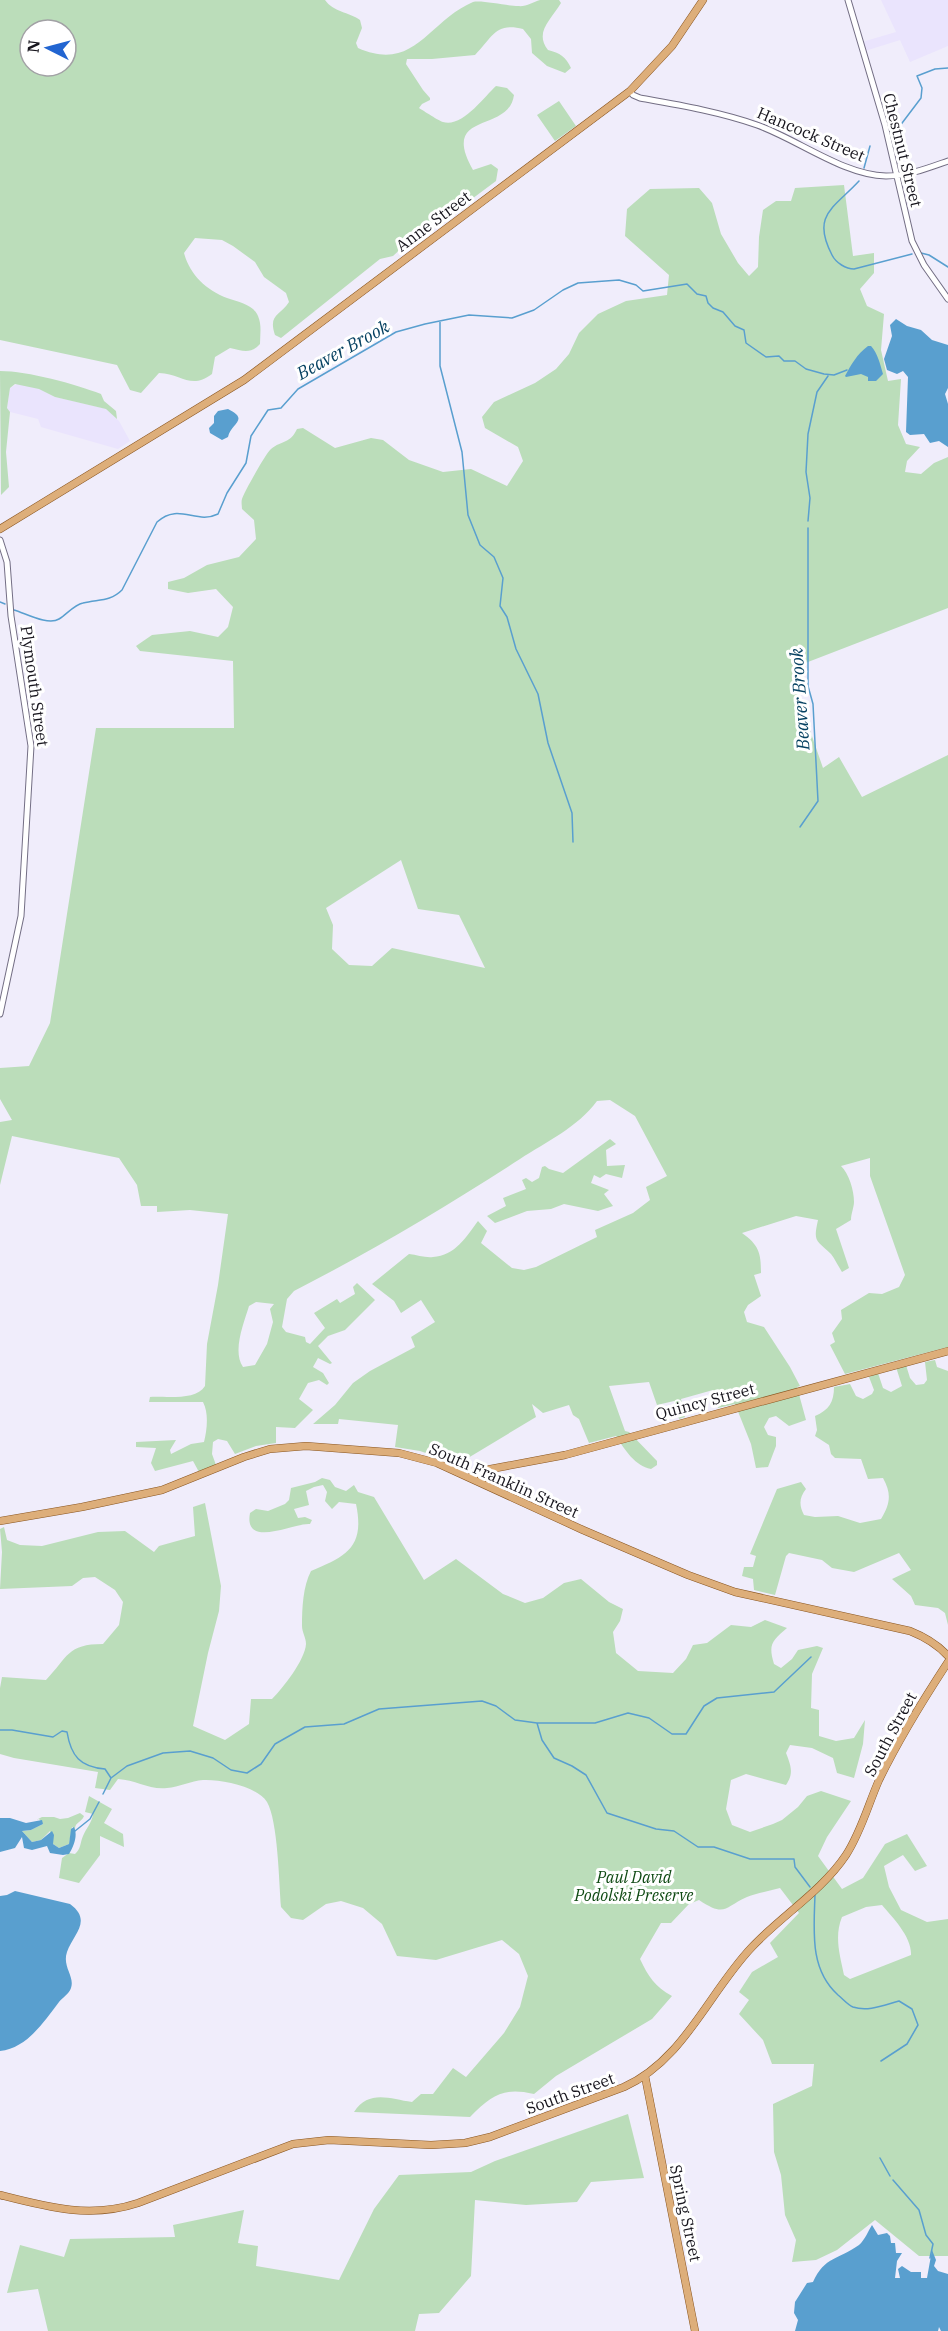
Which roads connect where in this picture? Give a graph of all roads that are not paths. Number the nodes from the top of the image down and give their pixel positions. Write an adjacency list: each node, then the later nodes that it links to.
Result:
1 (703, 0): 3 (main road, Anne Street)
2 (848, 0): 5 (street, Chestnut Street)
3 (630, 91): 5 (street, Hancock Street); 7 (main road, Anne Street)
4 (948, 160): 5 (street, Hancock Street)
5 (896, 175): 6 (street, Chestnut Street)
6 (948, 298)
7 (0, 529)
8 (0, 540): 9 (street, Plymouth Street)
9 (0, 1014)
10 (948, 1351): 11 (main road, Quincy Street)
11 (471, 1477): 12 (main road, South Franklin Street); 13 (main road, South Franklin Street)
12 (0, 1521)
13 (948, 1656)
14 (948, 1662): 15 (main road, South Street)
15 (642, 2078): 16 (main road, South Street); 17 (main road, Spring Street)
16 (0, 2195)
17 (695, 2331)

